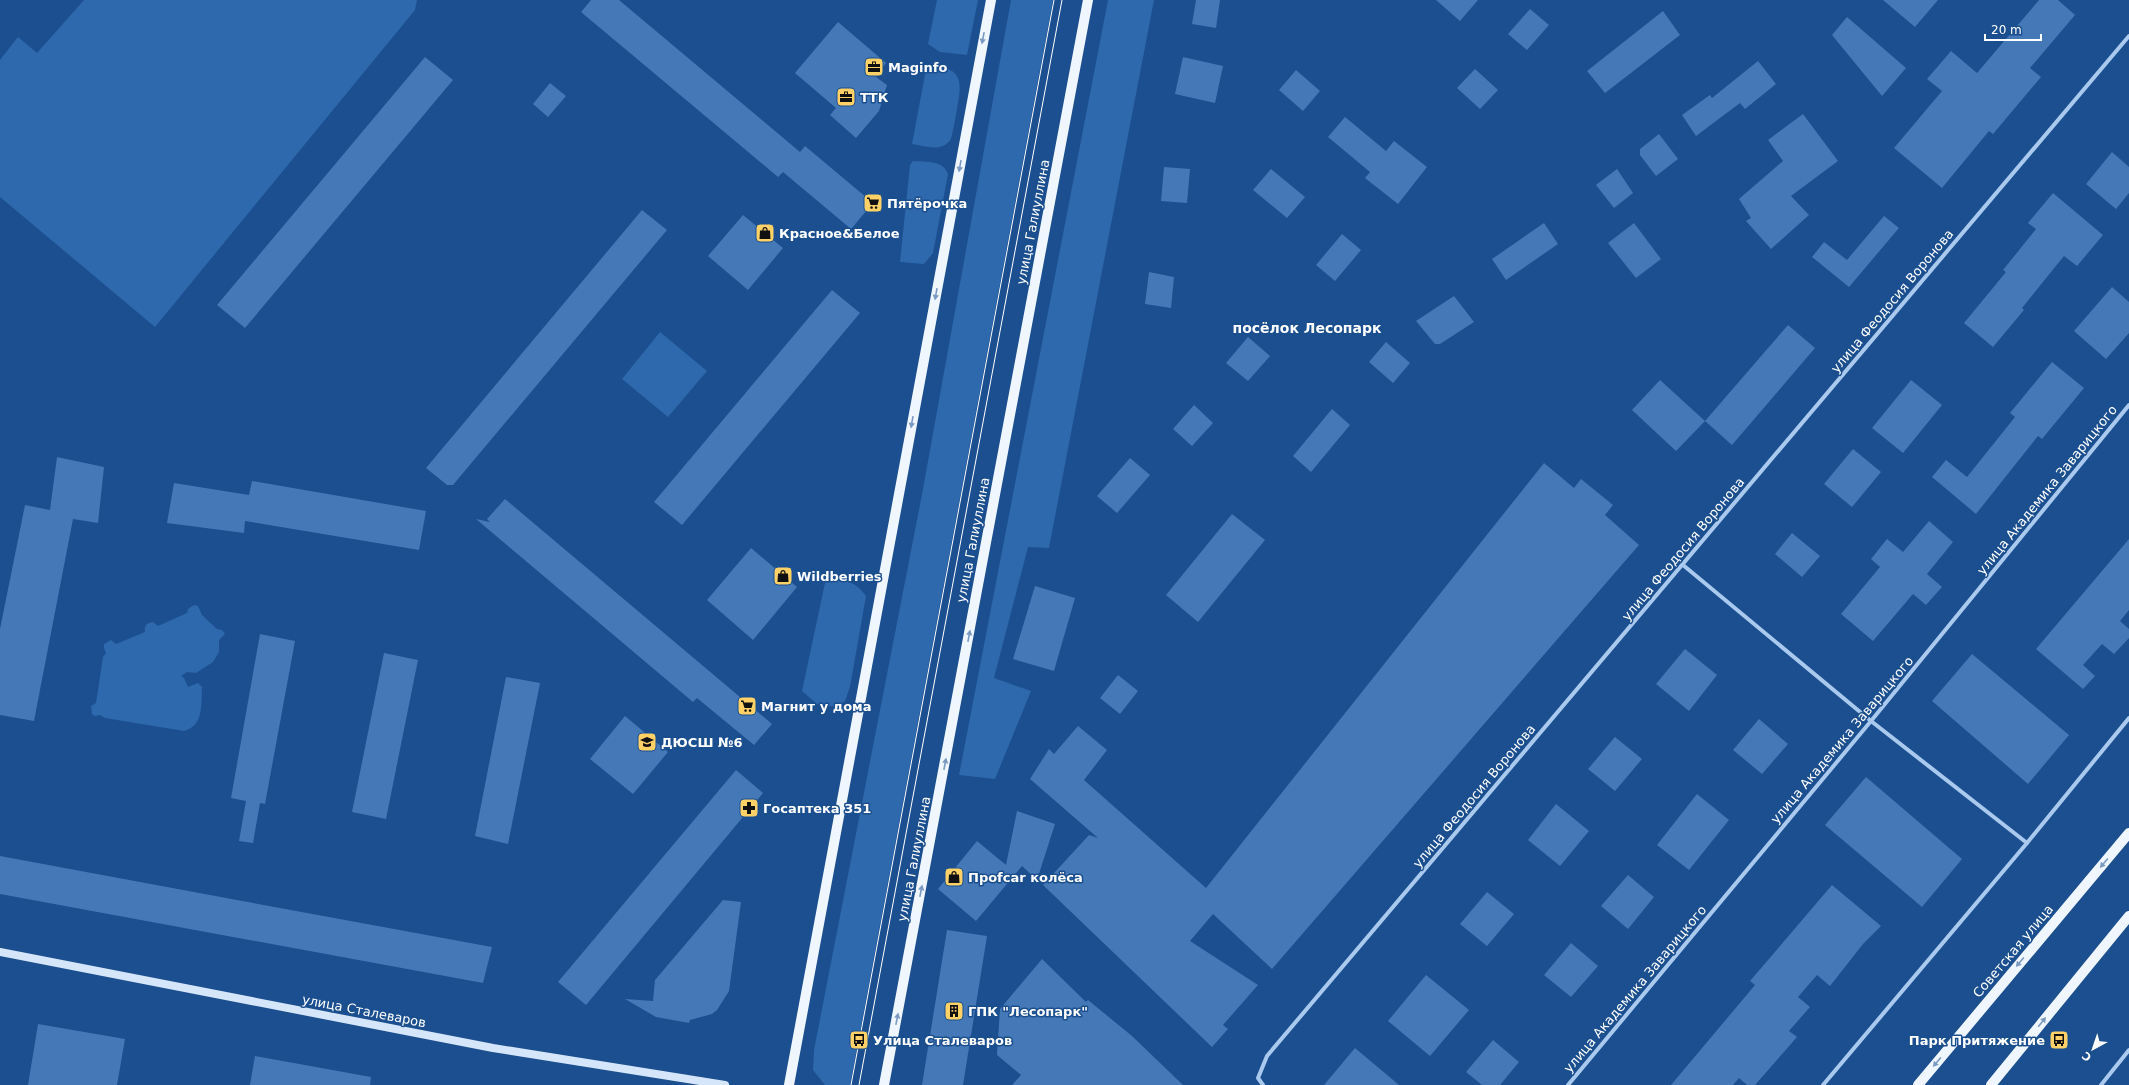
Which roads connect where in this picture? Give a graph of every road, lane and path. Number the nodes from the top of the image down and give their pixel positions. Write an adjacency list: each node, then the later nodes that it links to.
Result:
1 (990, 0): 14 (main road, one-way to 14)
2 (1088, 0): 15 (main road, улица Галиуллина, one-way to 2)
3 (2129, 36): 5 (street, улица Феодосия Воронова)
4 (2129, 405): 7 (street, улица Академика Заварицкого)
5 (1683, 565): 7 (street); 16 (street, улица Феодосия Воронова)
6 (2129, 718): 9 (street)
7 (1872, 721): 9 (street); 17 (street, улица Академика Заварицкого)
8 (2129, 833): 19 (main road, Советская улица, one-way to 19)
9 (2027, 843): 18 (street)
10 (2129, 916): 20 (main road, one-way to 10)
11 (0, 952): 13 (main road, улица Сталеваров)
12 (2129, 1050): 21 (street)
13 (725, 1085)
14 (790, 1085)
15 (884, 1085)
16 (1263, 1085)
17 (1568, 1085)
18 (1823, 1085)
19 (1918, 1085)
20 (1991, 1085)
21 (2101, 1085)

